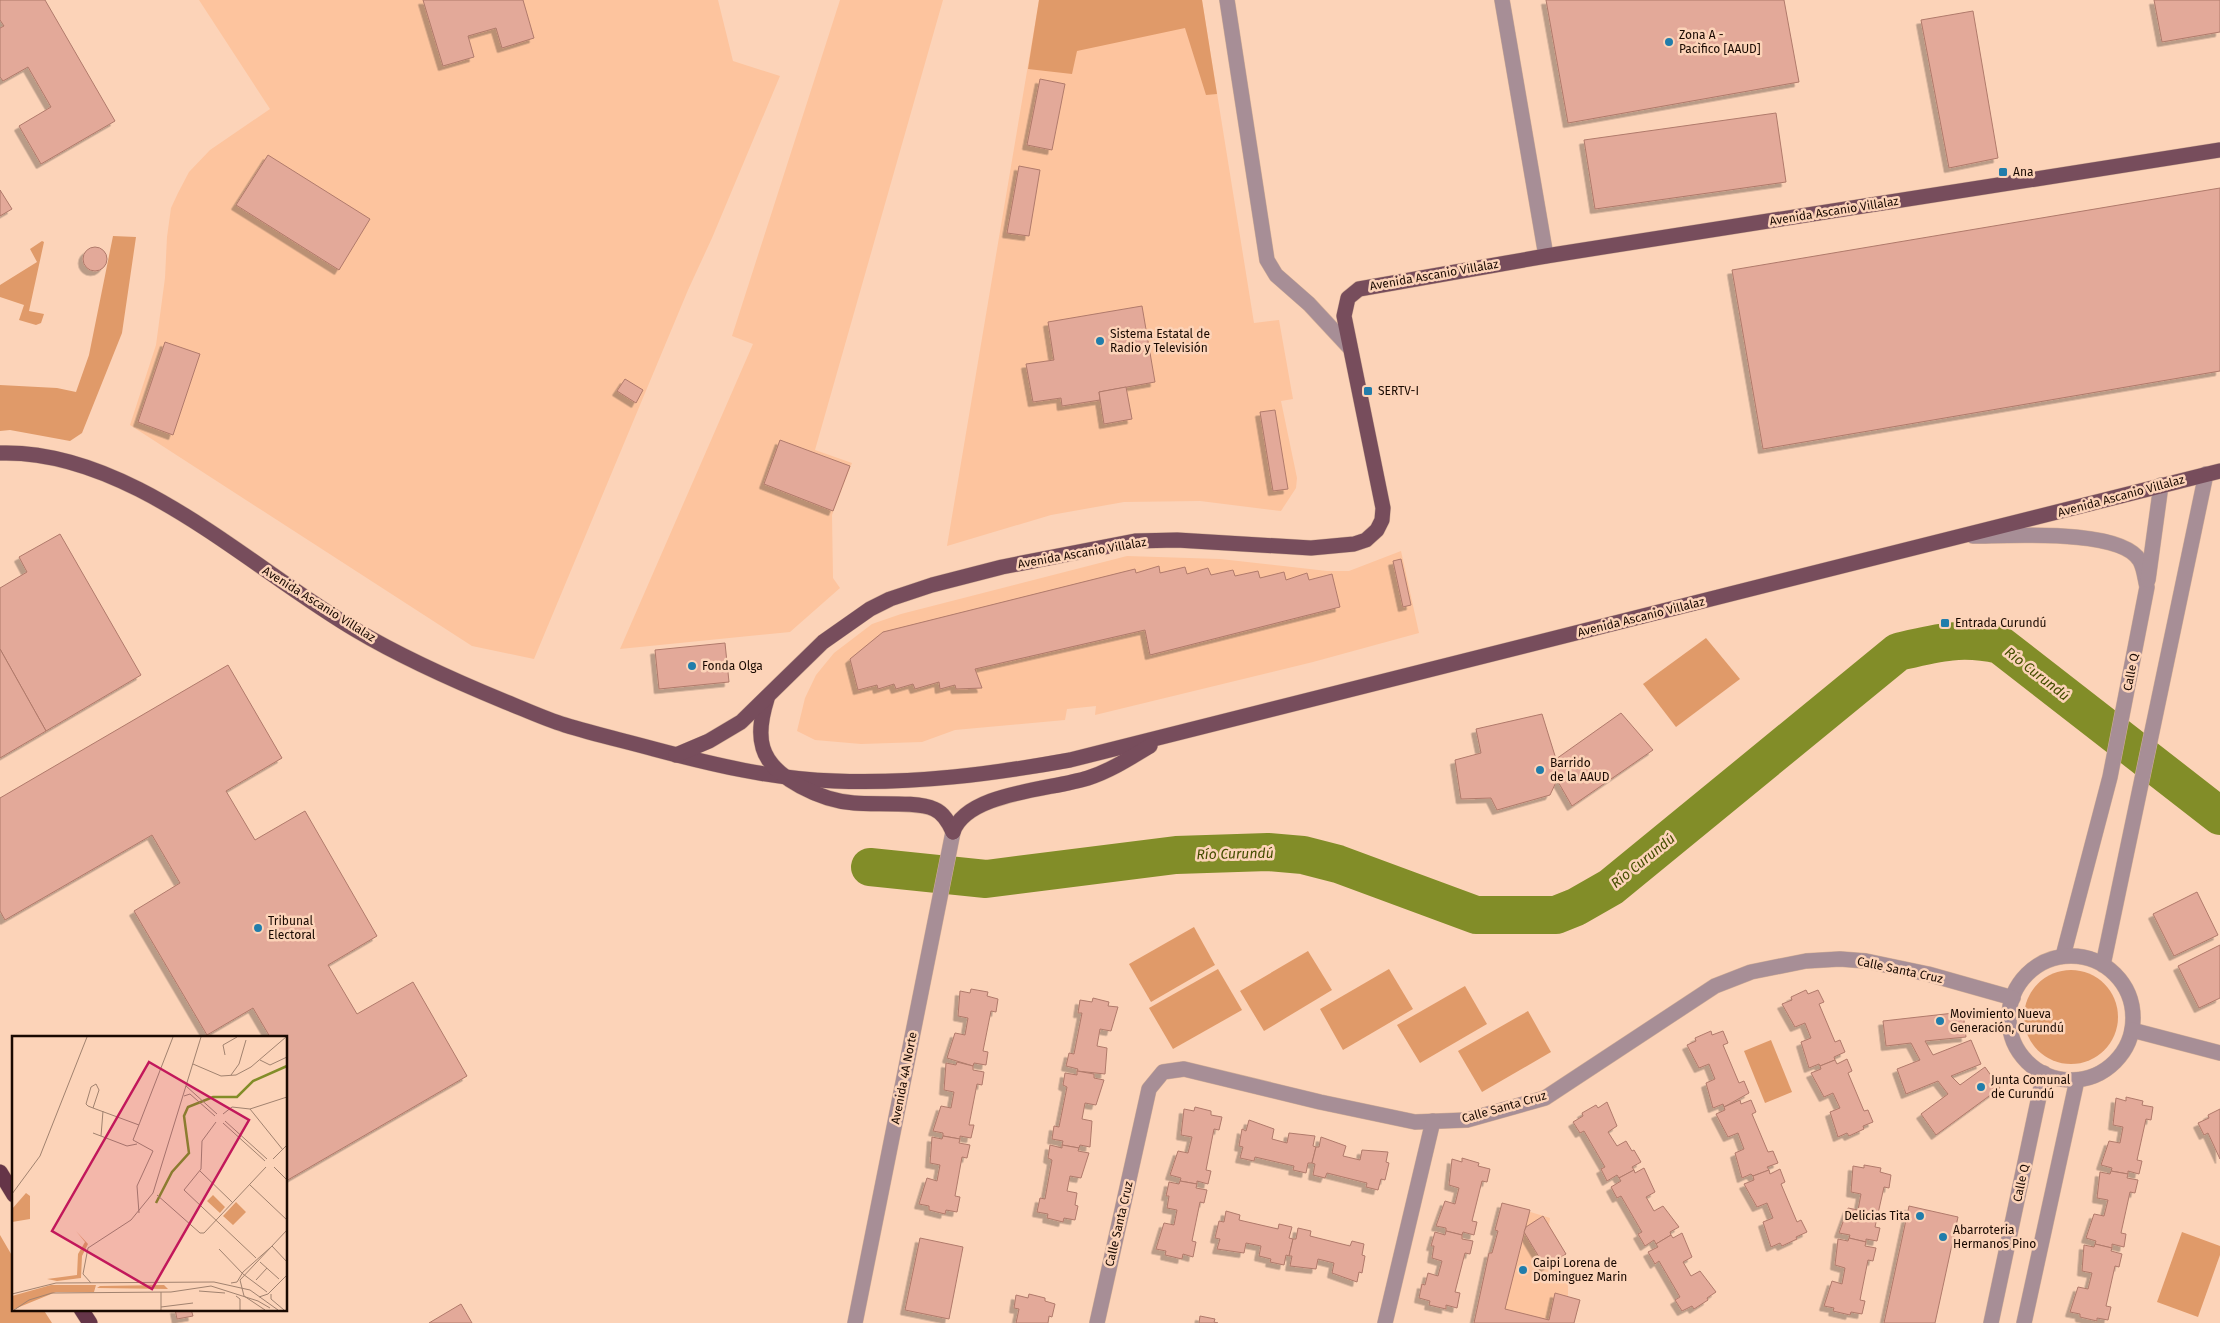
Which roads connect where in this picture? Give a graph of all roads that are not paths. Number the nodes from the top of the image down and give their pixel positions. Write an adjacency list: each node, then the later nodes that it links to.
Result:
1 (1227, 0): 5 (street)
2 (1502, 0): 4 (street)
3 (2220, 150): 4 (main road, Avenida Ascanio Villalaz)
4 (1546, 256): 5 (main road, Avenida Ascanio Villalaz)
5 (1349, 347): 11 (main road, Avenida Ascanio Villalaz)
6 (0, 453): 13 (main road, Avenida Ascanio Villalaz)
7 (2213, 472): 8 (main road, Avenida Ascanio Villalaz); 17 (street)
8 (2161, 485): 9 (main road, Avenida Ascanio Villalaz); 10 (street)
9 (1969, 536): 10 (street, Calle Q); 12 (main road, Avenida Ascanio Villalaz)
10 (2147, 587): 16 (street, Calle Q)
11 (767, 698): 13 (main road, Avenida Ascanio Villalaz); 14 (main road)
12 (1166, 737): 14 (main road, Avenida Ascanio Villalaz); 15 (main road)
13 (676, 755): 14 (main road, Avenida Ascanio Villalaz)
14 (788, 778): 15 (main road)
15 (952, 838): 28 (street, Avenida 4A Norte)
16 (2063, 956): 17 (street); 18 (street)
17 (2103, 965): 19 (street)
18 (2013, 998): 21 (street); 23 (street, Calle Santa Cruz)
19 (2132, 1030): 20 (street); 22 (street)
20 (2220, 1053)
21 (2044, 1073): 22 (street); 31 (street, Calle Q)
22 (2077, 1080): 32 (street)
23 (1433, 1121): 29 (street, Calle Santa Cruz); 30 (street)
24 (0, 1172): 25 (highway)
25 (12, 1192)
26 (83, 1310): 27 (highway)
27 (90, 1323)
28 (855, 1323)
29 (1097, 1323)
30 (1385, 1323)
31 (1991, 1323)
32 (2024, 1323)

